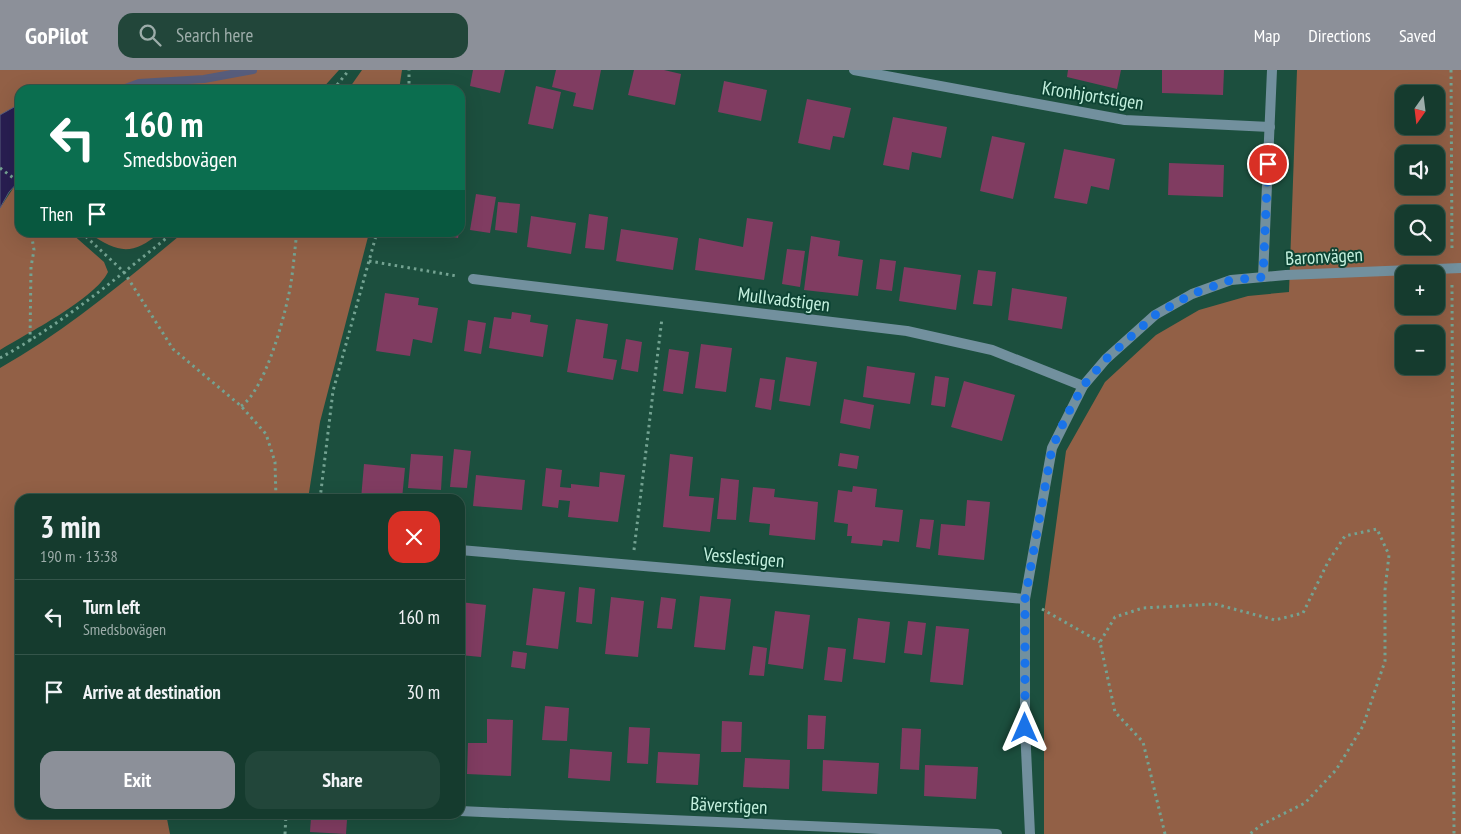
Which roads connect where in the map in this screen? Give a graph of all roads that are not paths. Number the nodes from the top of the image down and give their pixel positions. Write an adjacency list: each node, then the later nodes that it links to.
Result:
1 (854, 70): 3 (street, Kronhjortstigen)
2 (1272, 70): 3 (street)
3 (1270, 127): 5 (street)
4 (1456, 268): 5 (street, Baronvägen)
5 (1263, 277): 7 (street, Baronvägen)
6 (473, 279): 7 (street, Mullvadstigen)
7 (1083, 386): 9 (street, Baronvägen)
8 (465, 550): 9 (street, Vesslestigen)
9 (1025, 599): 12 (street, Baronvägen)
10 (465, 810): 11 (street, Bäverstigen)
11 (997, 834)
12 (1030, 834)

